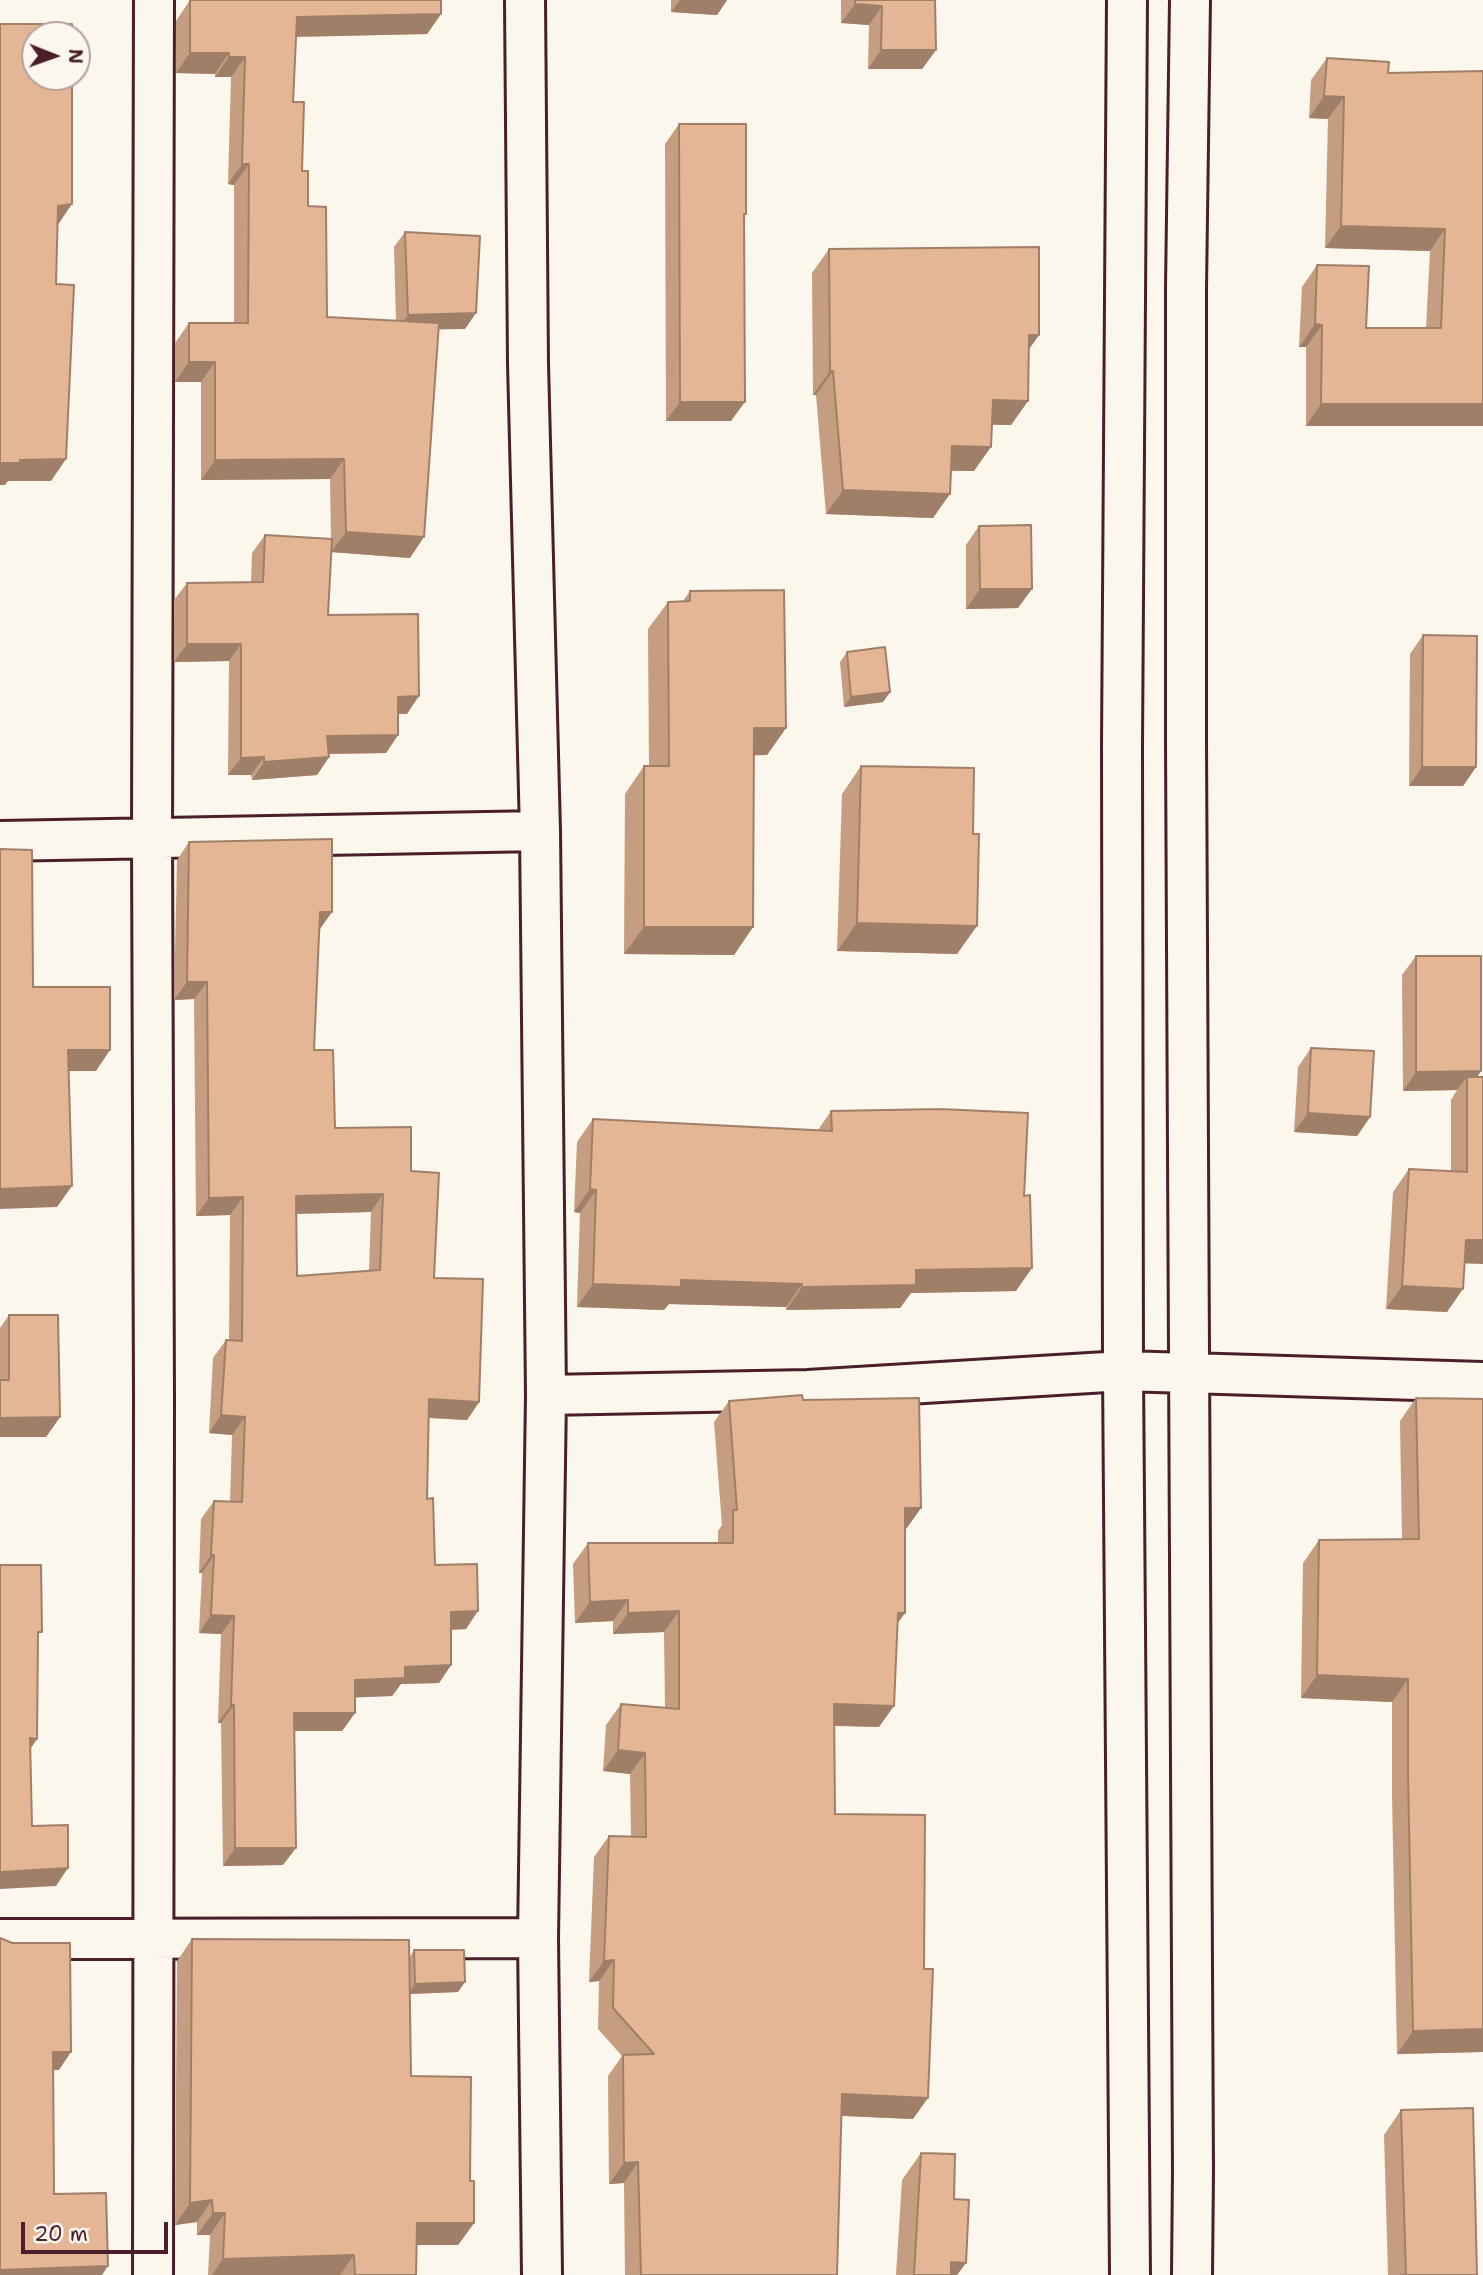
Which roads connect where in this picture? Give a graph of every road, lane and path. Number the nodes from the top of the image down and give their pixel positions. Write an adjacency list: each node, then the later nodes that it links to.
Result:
1 (154, 0): 6 (street)
2 (525, 0): 5 (street)
3 (1128, 0): 8 (street)
4 (1190, 0): 9 (street)
5 (540, 831): 6 (street); 11 (street)
6 (152, 839): 7 (street); 12 (street)
7 (0, 841)
8 (1123, 1371): 9 (street); 11 (street); 17 (street)
9 (1188, 1373): 10 (street); 18 (street)
10 (1483, 1381)
11 (546, 1395): 13 (street)
12 (154, 1938): 13 (street); 14 (street); 15 (street)
13 (538, 1938): 16 (street)
14 (0, 1939)
15 (153, 2275)
16 (542, 2275)
17 (1130, 2275)
18 (1192, 2275)

